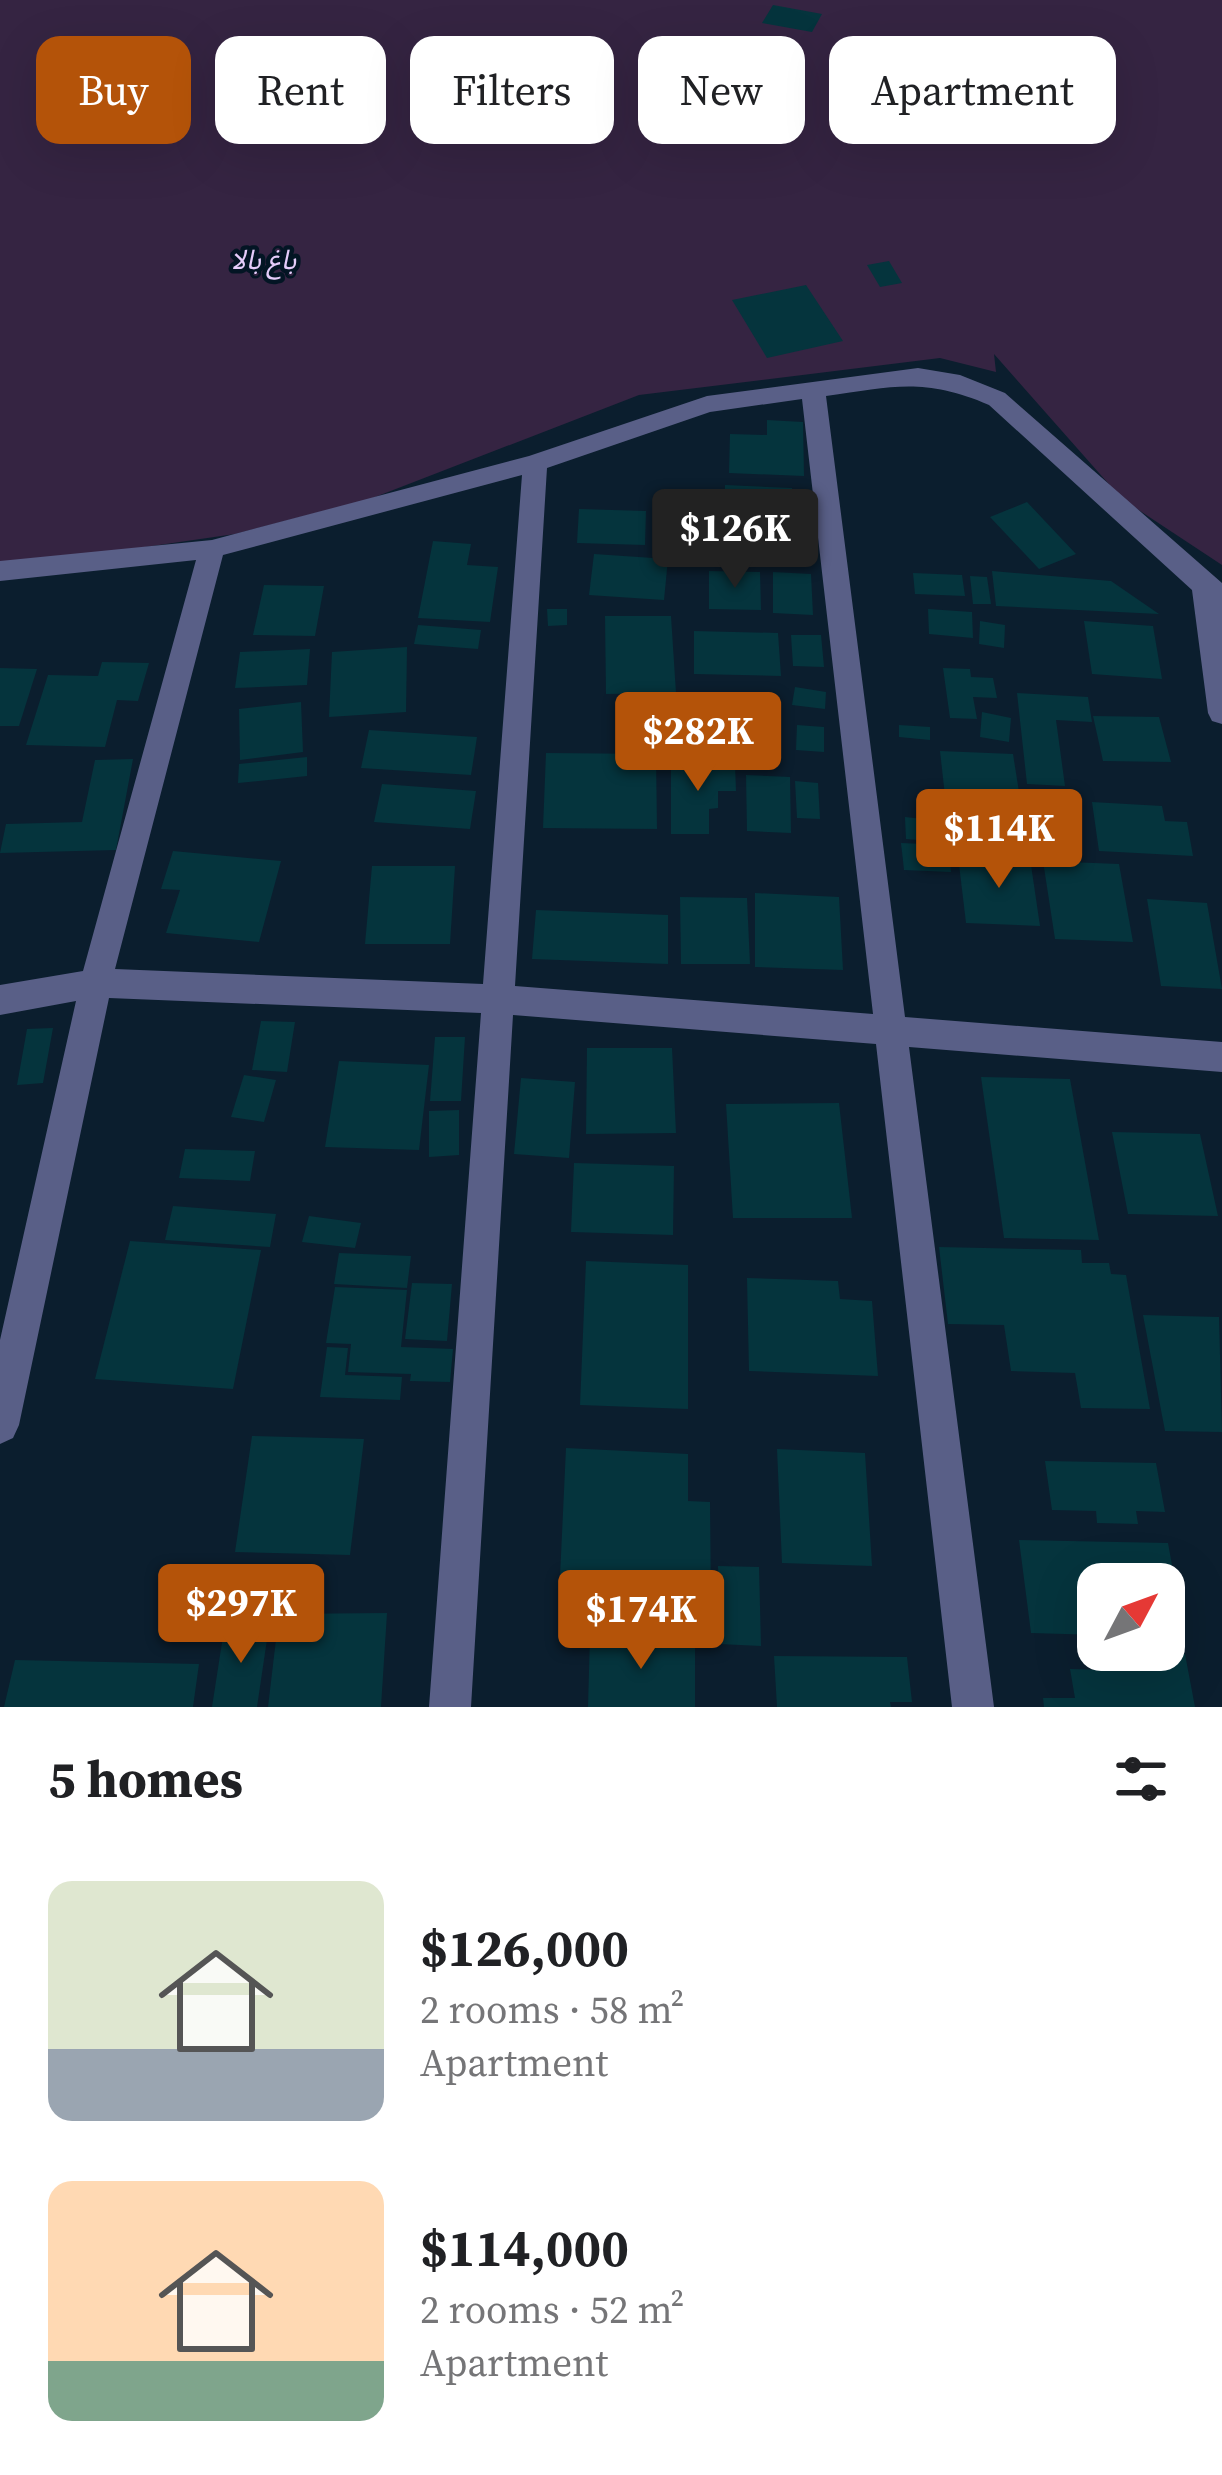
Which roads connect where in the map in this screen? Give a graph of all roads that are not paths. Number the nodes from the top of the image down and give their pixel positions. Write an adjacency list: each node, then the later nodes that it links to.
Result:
1 (813, 390): 2 (street); 5 (street); 10 (street)
2 (535, 464): 3 (street); 8 (street)
3 (212, 549): 4 (street); 7 (street)
4 (0, 571)
5 (1213, 591): 6 (street)
6 (1222, 713)
7 (96, 983): 8 (street); 9 (street); 12 (street)
8 (497, 999): 10 (street); 13 (street)
9 (0, 1000)
10 (888, 1034): 11 (street); 14 (street)
11 (1222, 1057)
12 (0, 1425)
13 (450, 1707)
14 (974, 1707)

